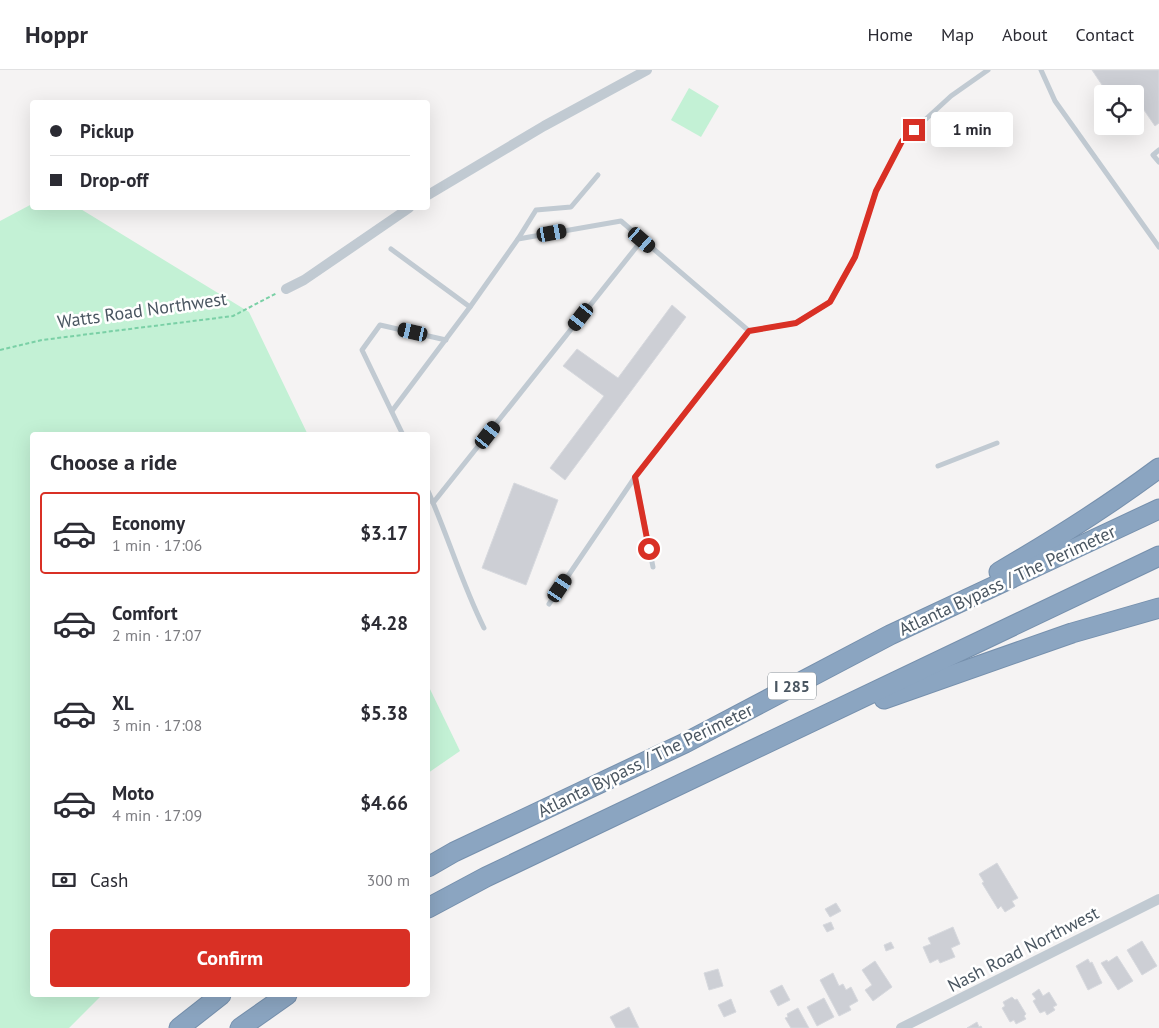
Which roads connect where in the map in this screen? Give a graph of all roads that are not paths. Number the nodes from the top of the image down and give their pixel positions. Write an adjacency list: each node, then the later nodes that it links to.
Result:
1 (647, 70): 7 (street)
2 (988, 70): 15 (lane)
3 (1041, 70): 11 (lane)
4 (1159, 150): 5 (lane)
5 (1159, 162)
6 (598, 174): 9 (lane)
7 (430, 194)
8 (406, 210): 13 (street)
9 (518, 239): 10 (lane); 14 (lane)
10 (642, 240): 15 (lane); 24 (lane)
11 (1159, 247)
12 (391, 249): 14 (lane)
13 (286, 289)
14 (470, 307): 16 (lane)
15 (749, 331): 22 (lane)
16 (446, 340): 17 (lane); 17 (lane)
17 (392, 411): 18 (lane)
18 (402, 432)
19 (997, 443): 20 (lane)
20 (938, 466)
21 (1159, 468): 31 (highway)
22 (635, 477): 27 (lane); 28 (lane)
23 (430, 496): 24 (lane)
24 (433, 503): 30 (lane)
25 (1159, 508): 31 (highway, Atlanta Bypass / The Perimeter / I 285)
26 (1159, 556): 32 (highway, Atlanta Bypass / The Perimeter / I 285)
27 (653, 567)
28 (549, 604)
29 (1159, 608): 32 (highway)
30 (484, 628)
31 (890, 635): 33 (highway, Atlanta Bypass / The Perimeter / I 285)
32 (791, 732): 35 (highway, Atlanta Bypass / The Perimeter / I 285)
33 (430, 866)
34 (1159, 899): 40 (street, Nash Road Northwest)
35 (430, 907)
36 (219, 997): 38 (highway)
37 (284, 997): 39 (highway)
38 (180, 1028)
39 (240, 1028)
40 (901, 1028)

